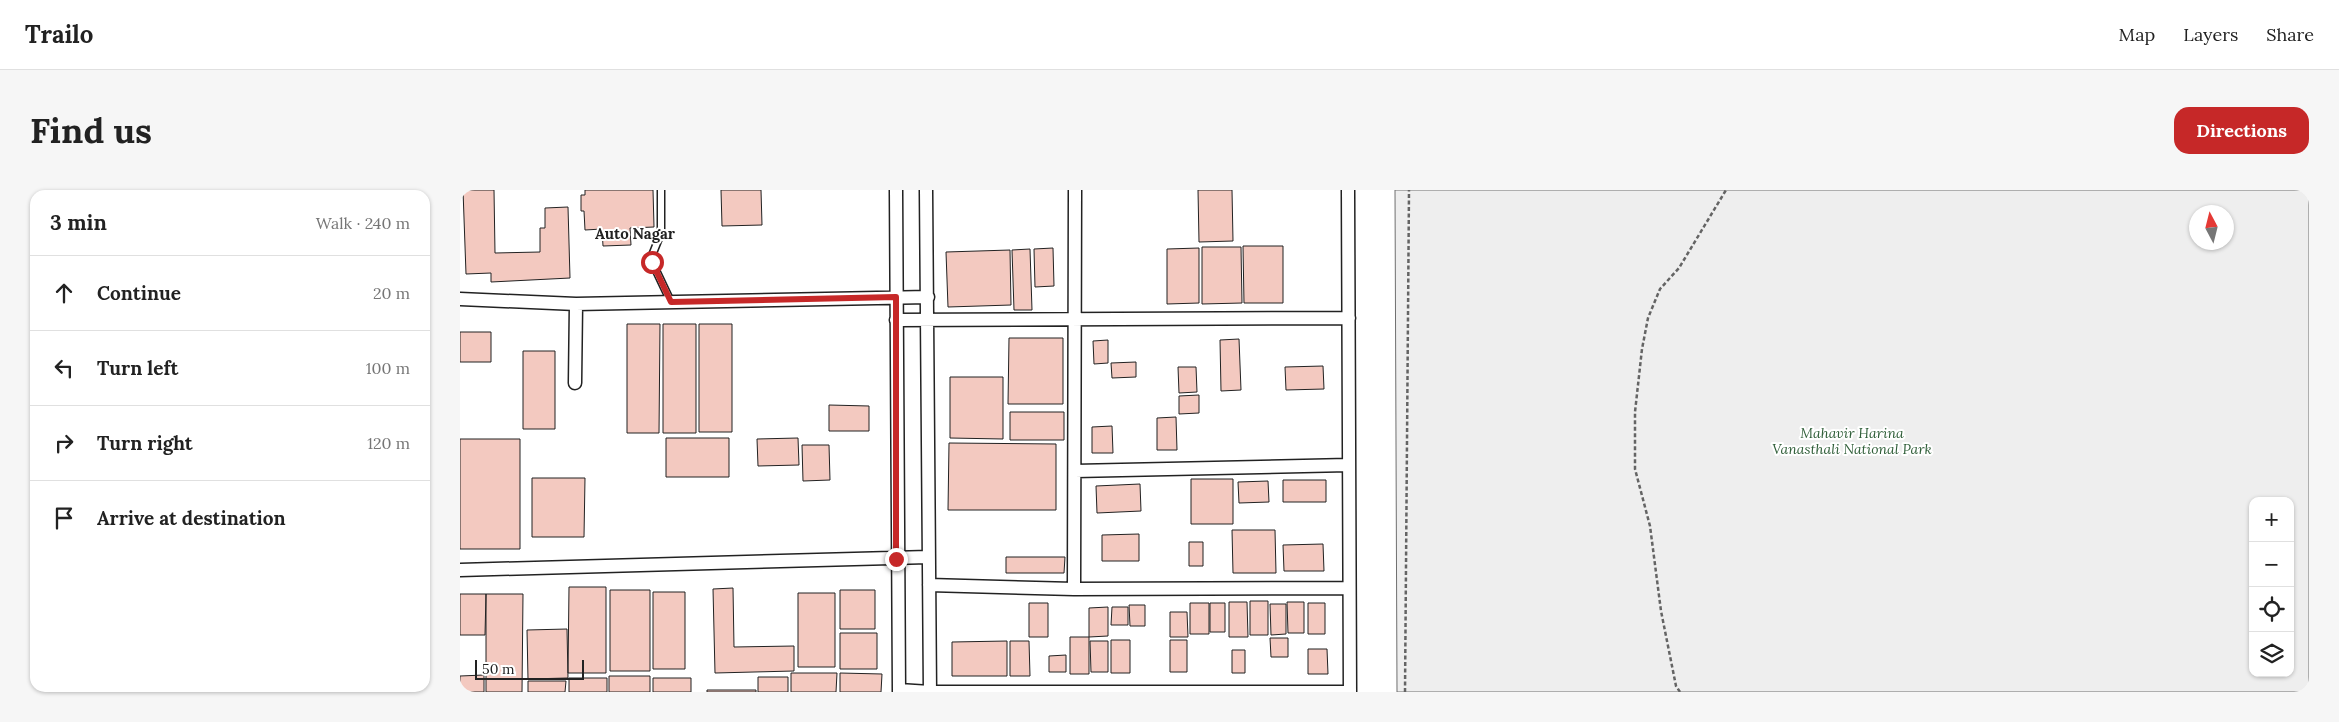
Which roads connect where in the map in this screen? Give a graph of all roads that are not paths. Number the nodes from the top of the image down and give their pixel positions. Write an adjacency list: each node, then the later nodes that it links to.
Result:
1 (661, 190): 9 (lane)
2 (896, 190): 6 (street)
3 (926, 190): 7 (street)
4 (1075, 190): 11 (street)
5 (1348, 190): 12 (street)
6 (896, 297): 7 (street); 9 (street); 14 (street)
7 (928, 297): 13 (street)
8 (460, 298): 10 (street)
9 (671, 302): 10 (street)
10 (576, 304): 15 (street)
11 (1075, 318): 12 (street); 13 (street); 17 (street)
12 (1349, 318): 16 (street)
13 (928, 319): 14 (street); 18 (street)
14 (896, 320): 19 (street)
15 (576, 383)
16 (1348, 465): 17 (street); 22 (street)
17 (1075, 471): 23 (street)
18 (928, 557): 19 (street); 21 (street)
19 (896, 559): 20 (street); 24 (street)
20 (460, 570)
21 (929, 585): 23 (street); 26 (street)
22 (1348, 588): 23 (street); 27 (street)
23 (1074, 589)
24 (899, 691): 26 (street)
25 (1046, 691): 26 (street); 27 (street)
26 (930, 692)
27 (1350, 692)

